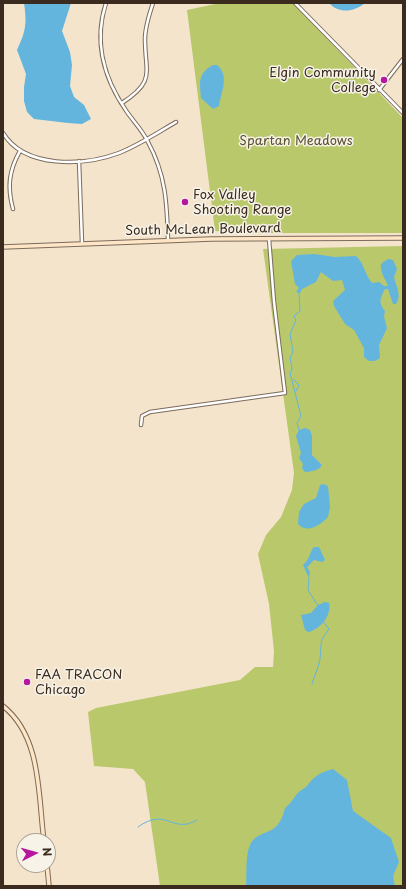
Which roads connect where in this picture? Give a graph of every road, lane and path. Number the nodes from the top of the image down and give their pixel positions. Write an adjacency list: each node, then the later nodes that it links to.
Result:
1 (106, 3): 6 (street)
2 (153, 3): 6 (street)
3 (295, 3): 5 (street)
4 (403, 59): 5 (street)
5 (379, 90): 7 (street)
6 (122, 103): 10 (street)
7 (403, 113)
8 (176, 122): 10 (street)
9 (3, 132): 11 (street)
10 (147, 139): 12 (street); 16 (street)
11 (20, 151): 12 (street); 13 (street)
12 (79, 161): 17 (street)
13 (13, 209)
14 (269, 238): 15 (main road, South McLean Boulevard); 16 (main road, South McLean Boulevard); 19 (street)
15 (403, 238)
16 (168, 240): 17 (main road, South McLean Boulevard)
17 (82, 243): 18 (main road, South McLean Boulevard)
18 (3, 247)
19 (141, 425)
20 (3, 706): 21 (main road)
21 (43, 833)
22 (48, 873): 23 (main road)
23 (49, 886)

